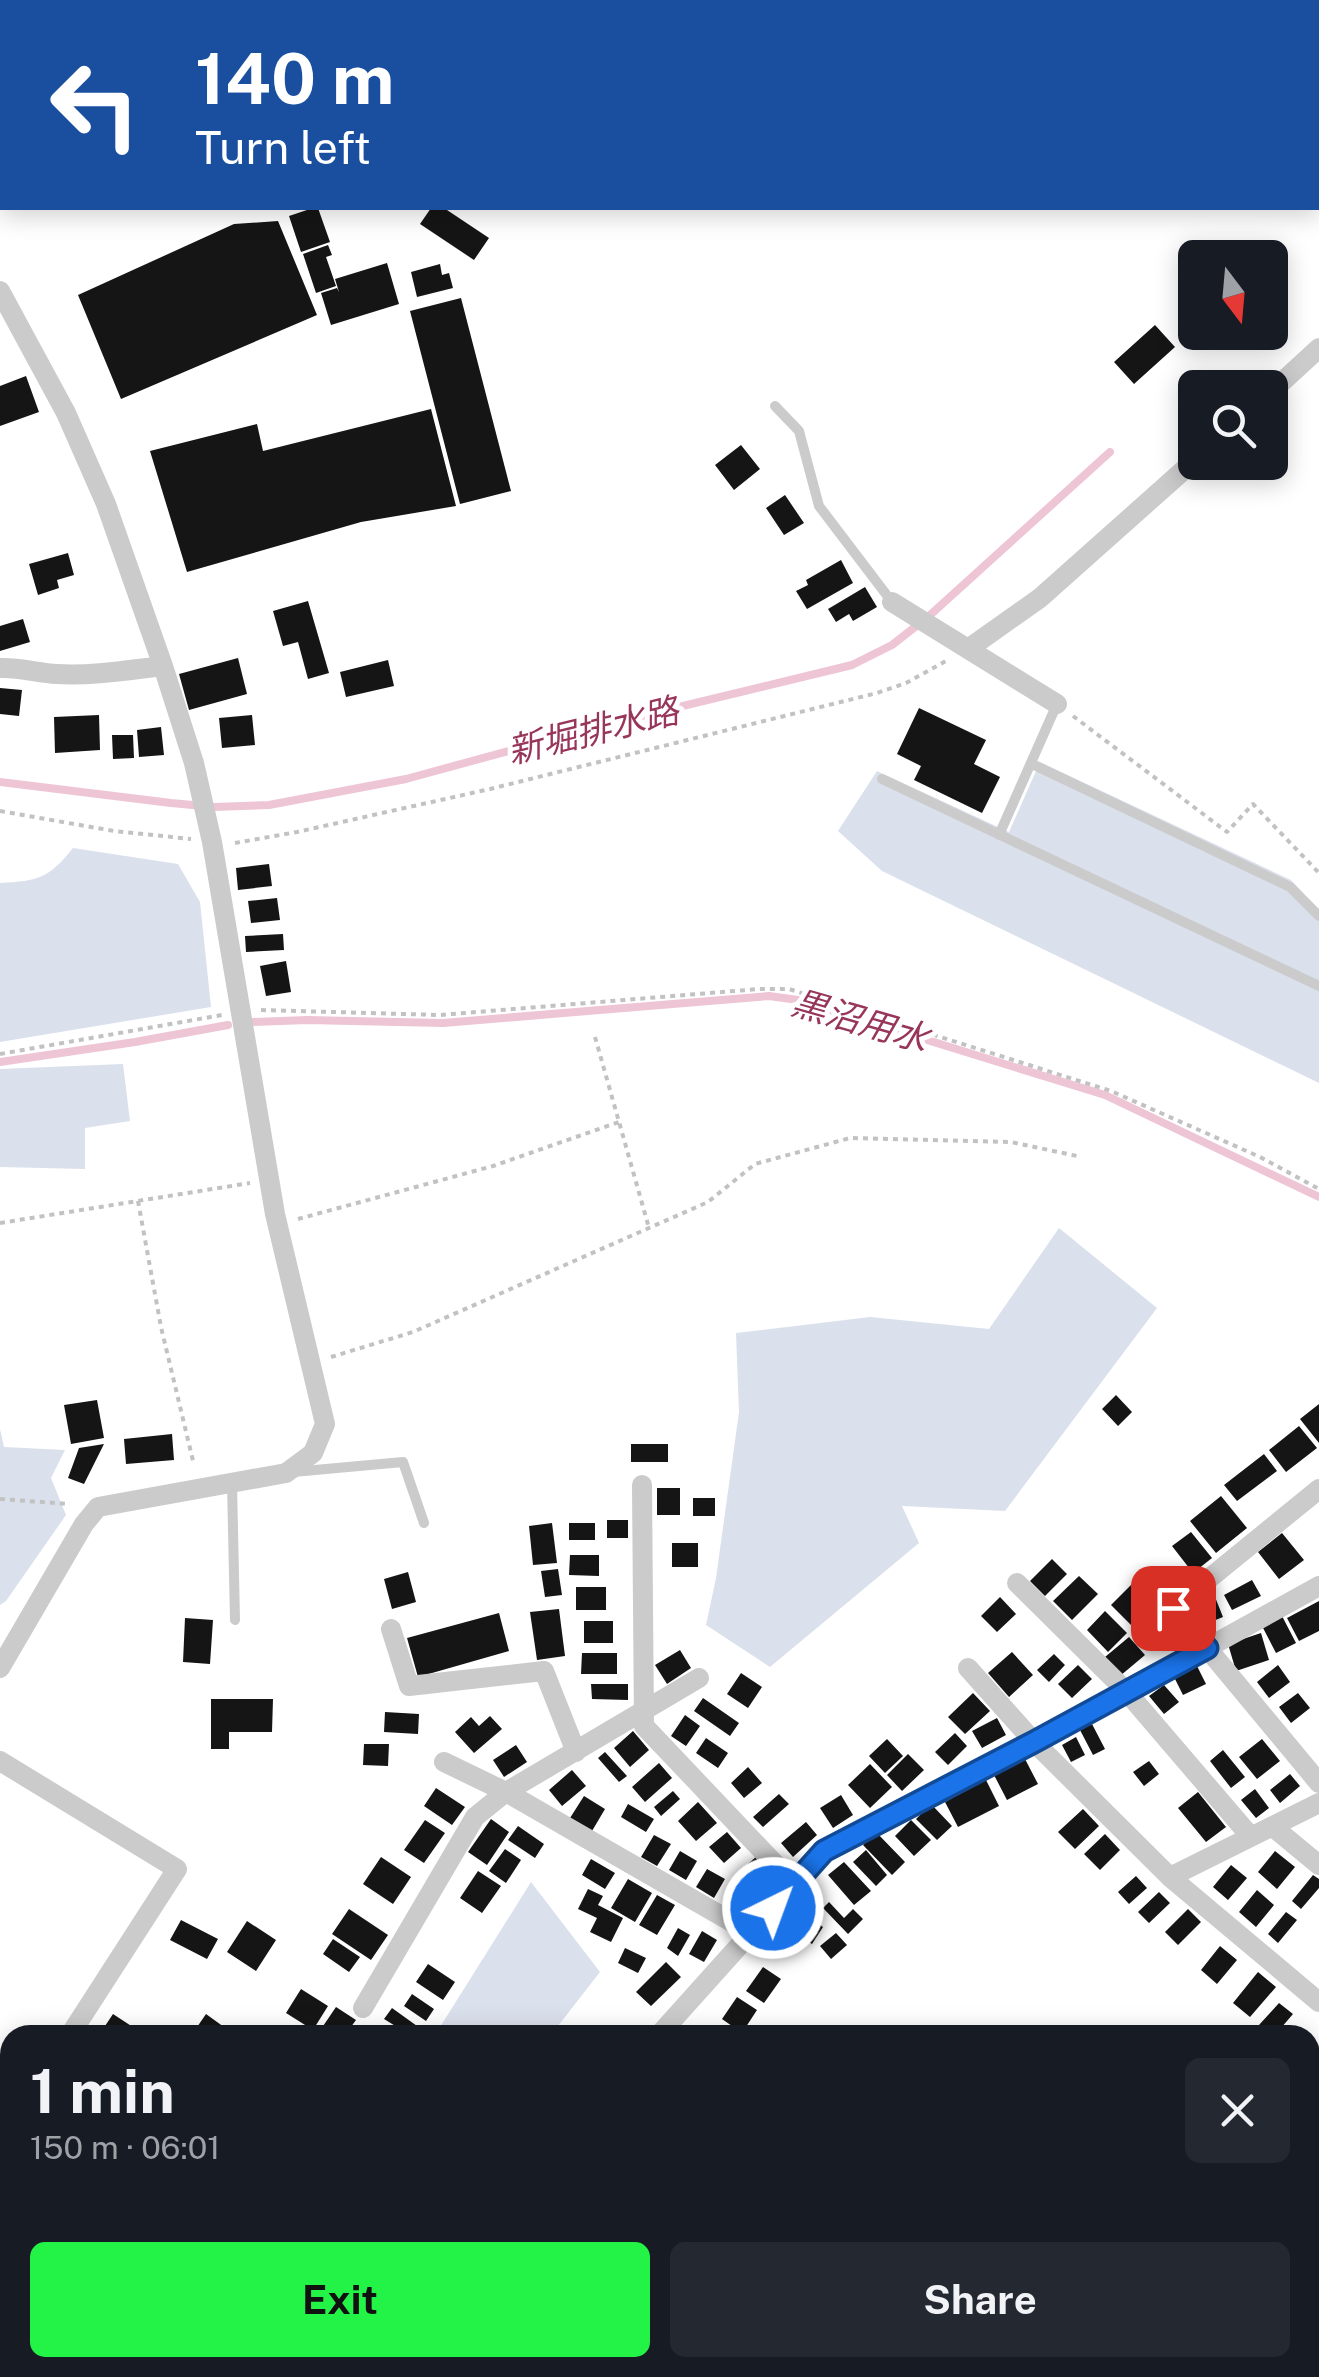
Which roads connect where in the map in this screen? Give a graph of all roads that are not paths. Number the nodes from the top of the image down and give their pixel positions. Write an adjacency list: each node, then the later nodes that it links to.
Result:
1 (0, 290): 8 (street)
2 (1319, 348): 3 (street)
3 (1288, 377)
4 (775, 406): 6 (lane)
5 (1178, 475): 7 (street)
6 (892, 602): 7 (street)
7 (968, 649): 10 (street)
8 (163, 666): 9 (street); 16 (street)
9 (0, 668)
10 (1057, 704): 11 (lane)
11 (1032, 764): 13 (lane); 14 (lane)
12 (882, 779): 13 (lane)
13 (999, 835): 15 (lane)
14 (1319, 916)
15 (1319, 986)
16 (286, 1473): 17 (street); 20 (lane)
17 (232, 1483): 23 (lane); 26 (street)
18 (642, 1486): 30 (street)
19 (1319, 1489): 25 (street)
20 (424, 1522)
21 (1018, 1583): 29 (street)
22 (1319, 1586): 25 (street)
23 (235, 1620)
24 (391, 1630): 32 (street)
25 (1207, 1648): 29 (street); 35 (street)
26 (0, 1668)
27 (968, 1668): 31 (street)
28 (699, 1678): 30 (street)
29 (1126, 1691): 31 (street); 39 (street)
30 (644, 1712): 32 (street); 42 (street)
31 (1034, 1742): 41 (street); 42 (street)
32 (576, 1752): 36 (street)
33 (0, 1761): 46 (street)
34 (444, 1762): 36 (street)
35 (1319, 1782)
36 (506, 1792): 43 (street); 45 (street)
37 (1319, 1804): 38 (street)
38 (1273, 1826): 39 (street); 40 (street)
39 (1251, 1837): 41 (street)
40 (1319, 1865)
41 (1170, 1878): 44 (street)
42 (794, 1884): 43 (street)
43 (751, 1932): 47 (street)
44 (1319, 2002)
45 (363, 2008)
46 (76, 2025)
47 (669, 2025)

